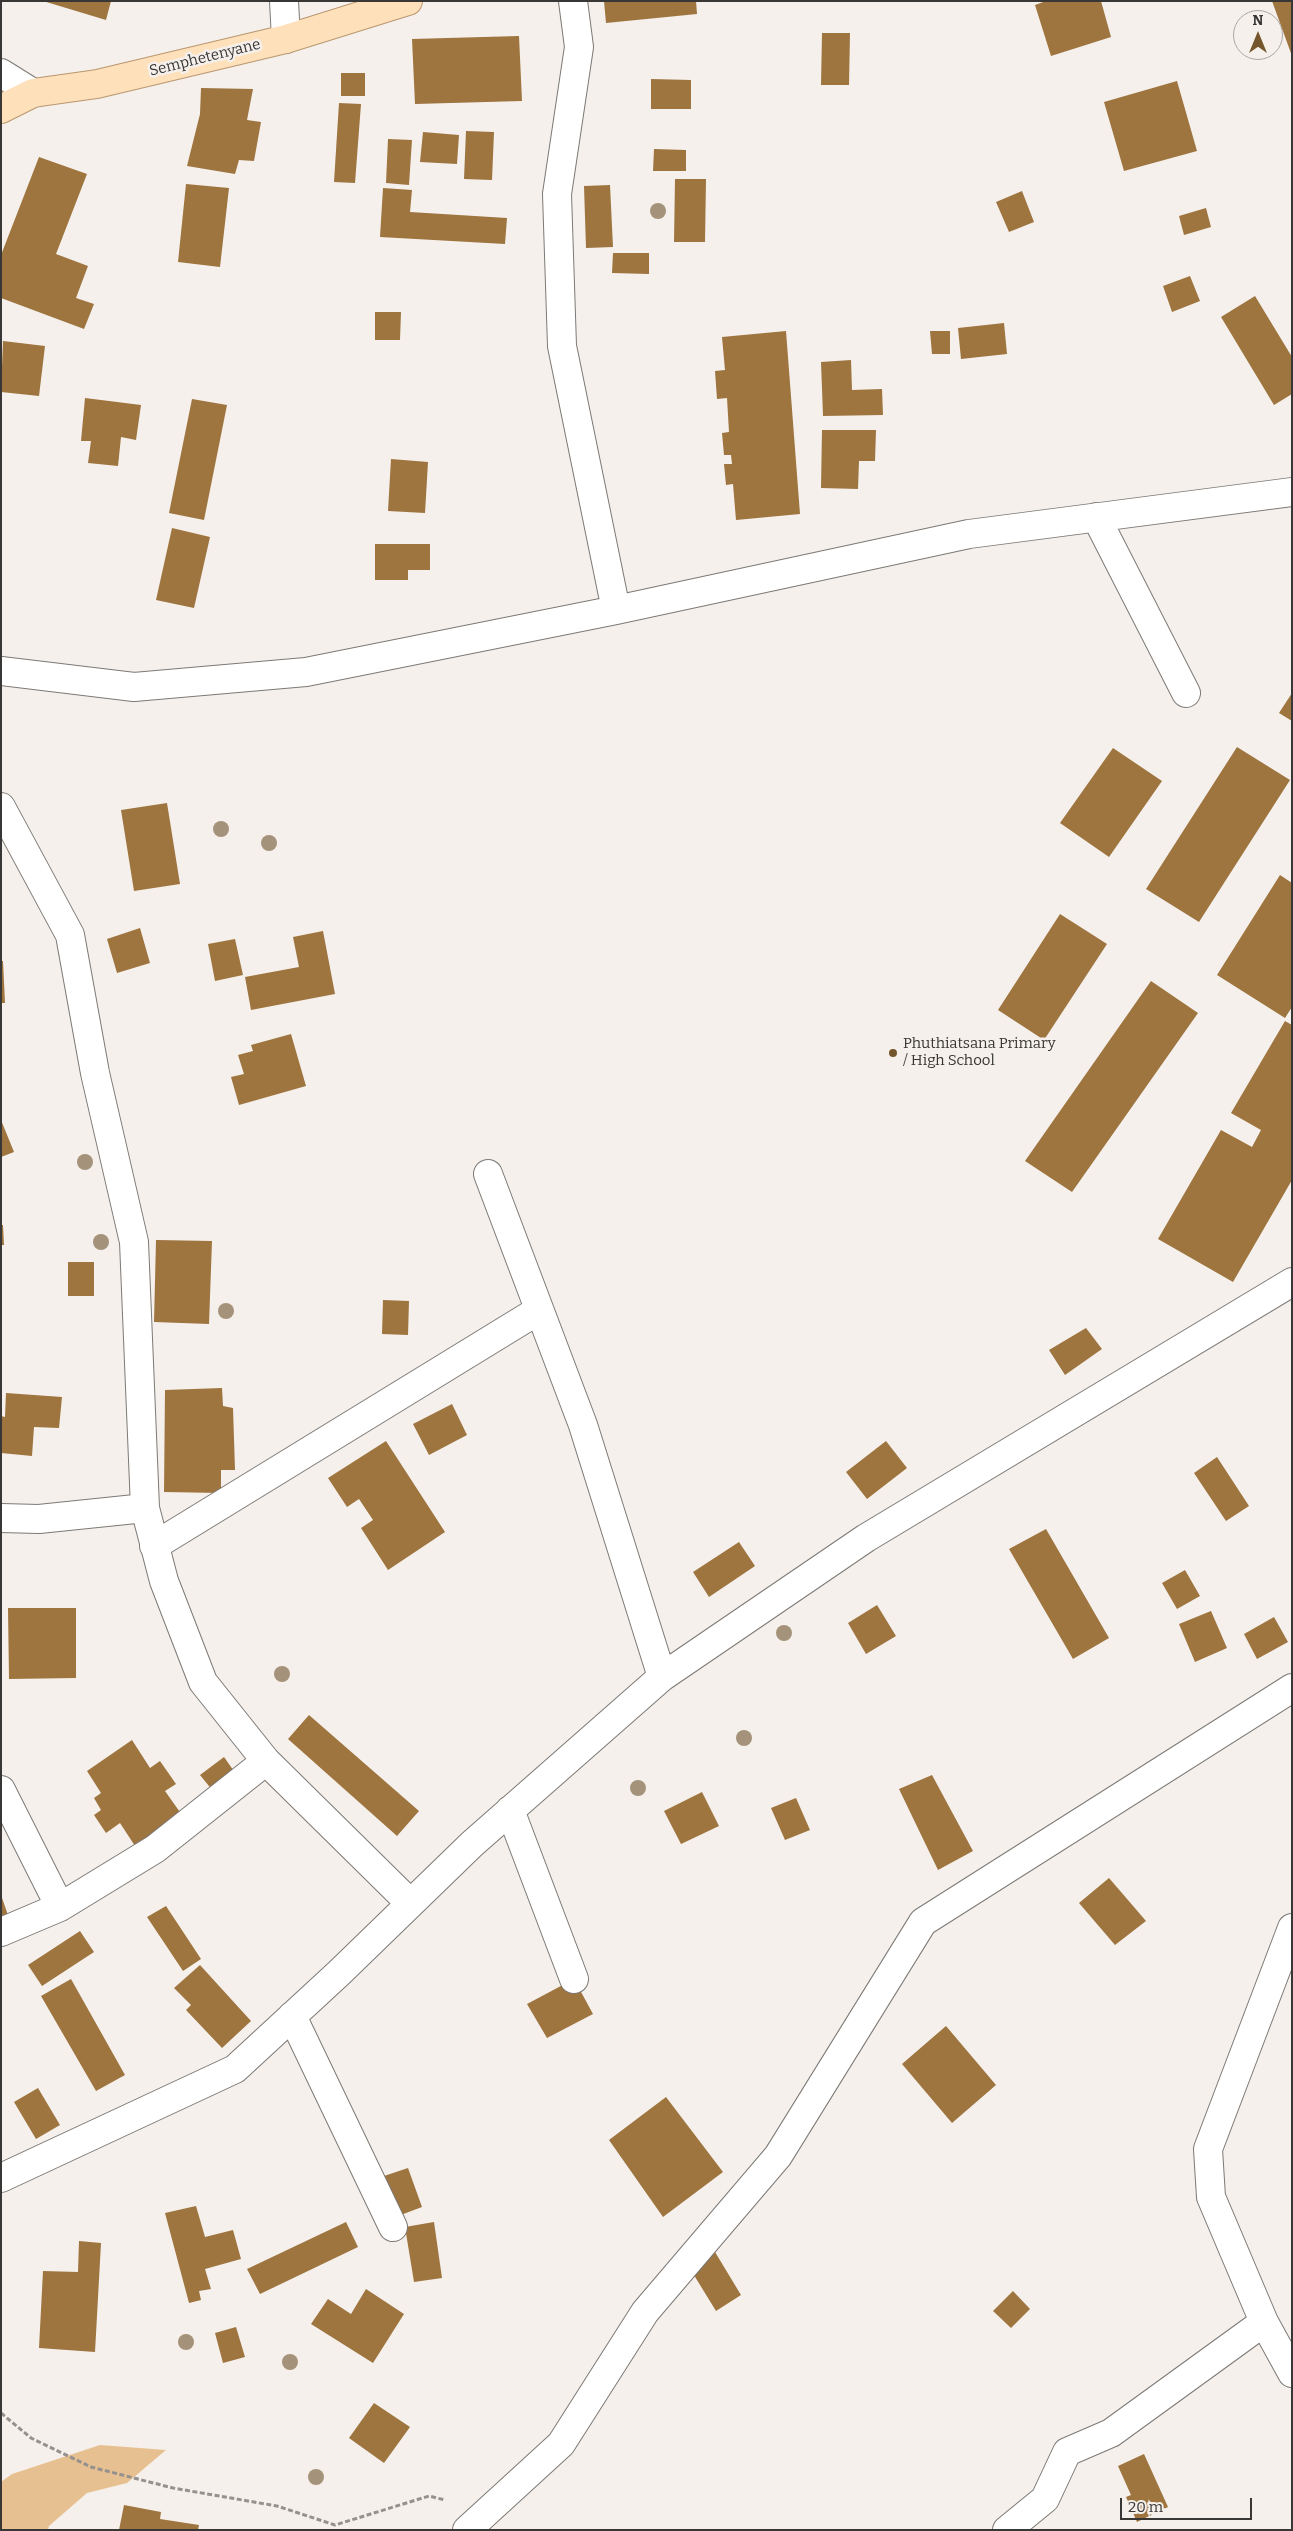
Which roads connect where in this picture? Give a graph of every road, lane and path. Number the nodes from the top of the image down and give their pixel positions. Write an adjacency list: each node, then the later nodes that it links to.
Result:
1 (284, 1): 4 (street)
2 (408, 1): 4 (main road, Semphetenyane)
3 (573, 1): 10 (street)
4 (286, 39): 6 (main road, Semphetenyane)
5 (1, 73): 6 (street)
6 (33, 93): 7 (main road, Semphetenyane)
7 (1, 109)
8 (1292, 492): 9 (street)
9 (1096, 517): 10 (street); 12 (street)
10 (616, 610): 11 (street)
11 (1, 670)
12 (1186, 693)
13 (1, 807): 17 (street)
14 (488, 1174): 16 (street)
15 (1292, 1282): 20 (street)
16 (539, 1310): 19 (street); 20 (street)
17 (145, 1508): 18 (street); 19 (street)
18 (1, 1518)
19 (154, 1546): 22 (street)
20 (662, 1677): 24 (street)
21 (1292, 1688): 36 (street)
22 (266, 1761): 25 (street); 26 (street)
23 (1, 1790): 26 (street)
24 (510, 1810): 25 (street); 29 (street)
25 (410, 1904): 30 (street)
26 (60, 1907): 28 (street)
27 (1292, 1928): 33 (street)
28 (1, 1932)
29 (574, 1979)
30 (292, 2016): 31 (street); 32 (street)
31 (1, 2178)
32 (393, 2227)
33 (1264, 2322): 34 (street); 38 (street)
34 (1292, 2373)
35 (1, 2413): 36 (path)
36 (490, 2510): 37 (street)
37 (467, 2530)
38 (1008, 2530)

